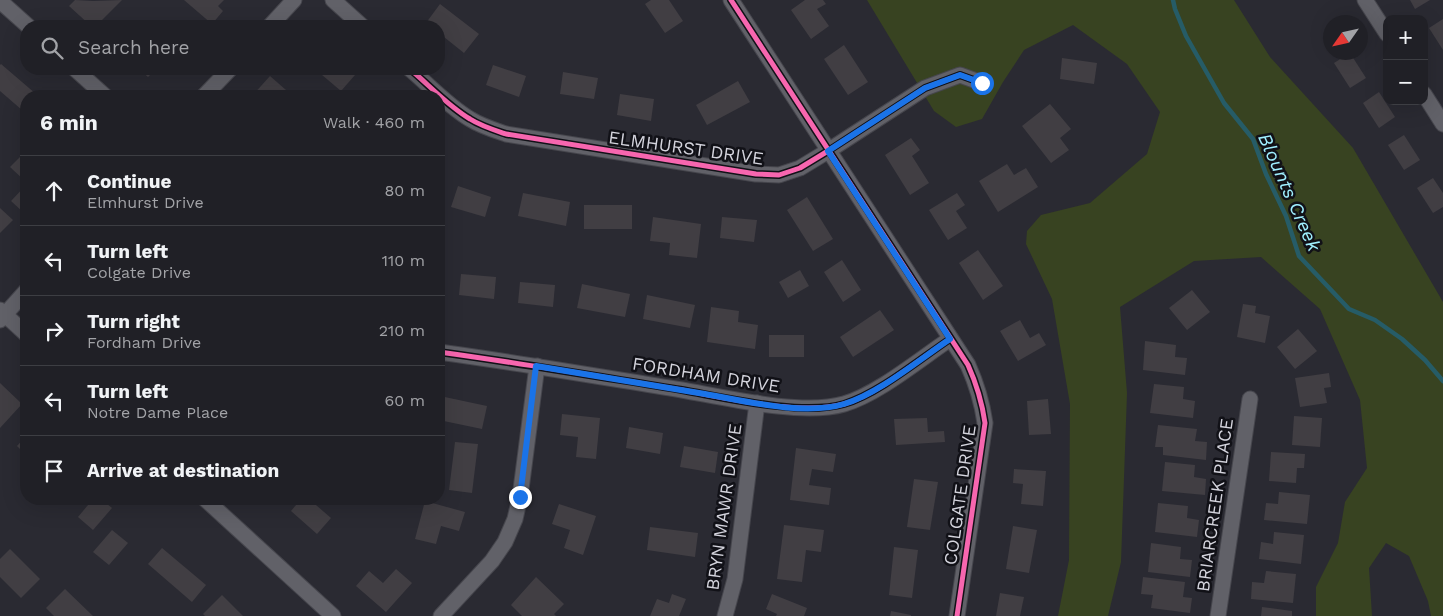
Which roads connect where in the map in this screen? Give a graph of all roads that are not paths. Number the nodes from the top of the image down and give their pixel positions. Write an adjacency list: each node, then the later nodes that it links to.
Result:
1 (294, 0): 7 (street)
2 (333, 0): 8 (street)
3 (731, 0): 20 (street, COLGATE DRIVE)
4 (1365, 0): 9 (street)
5 (0, 1): 6 (street)
6 (21, 20)
7 (276, 20)
8 (355, 20)
9 (1383, 28)
10 (82, 75): 14 (street)
11 (224, 75): 15 (street)
12 (417, 75): 16 (street, ELMHURST DRIVE)
13 (982, 83): 20 (street, ELMHURST DRIVE)
14 (98, 90)
15 (210, 90)
16 (434, 90)
17 (445, 100): 20 (street, ELMHURST DRIVE)
18 (1428, 100): 19 (street)
19 (1443, 124)
20 (828, 151): 24 (street, COLGATE DRIVE)
21 (20, 297): 22 (street)
22 (2, 315): 23 (street)
23 (20, 329)
24 (950, 339): 28 (street, FORDHAM DRIVE); 33 (street, COLGATE DRIVE)
25 (445, 353): 26 (street, FORDHAM DRIVE)
26 (536, 366): 28 (street, FORDHAM DRIVE); 31 (street)
27 (1250, 399): 34 (street, BRIARCREEK PLACE)
28 (757, 403): 32 (street, BRYN MAWR DRIVE)
29 (212, 505): 30 (street)
30 (333, 616)
31 (441, 616)
32 (726, 616)
33 (957, 616)
34 (1218, 616)

